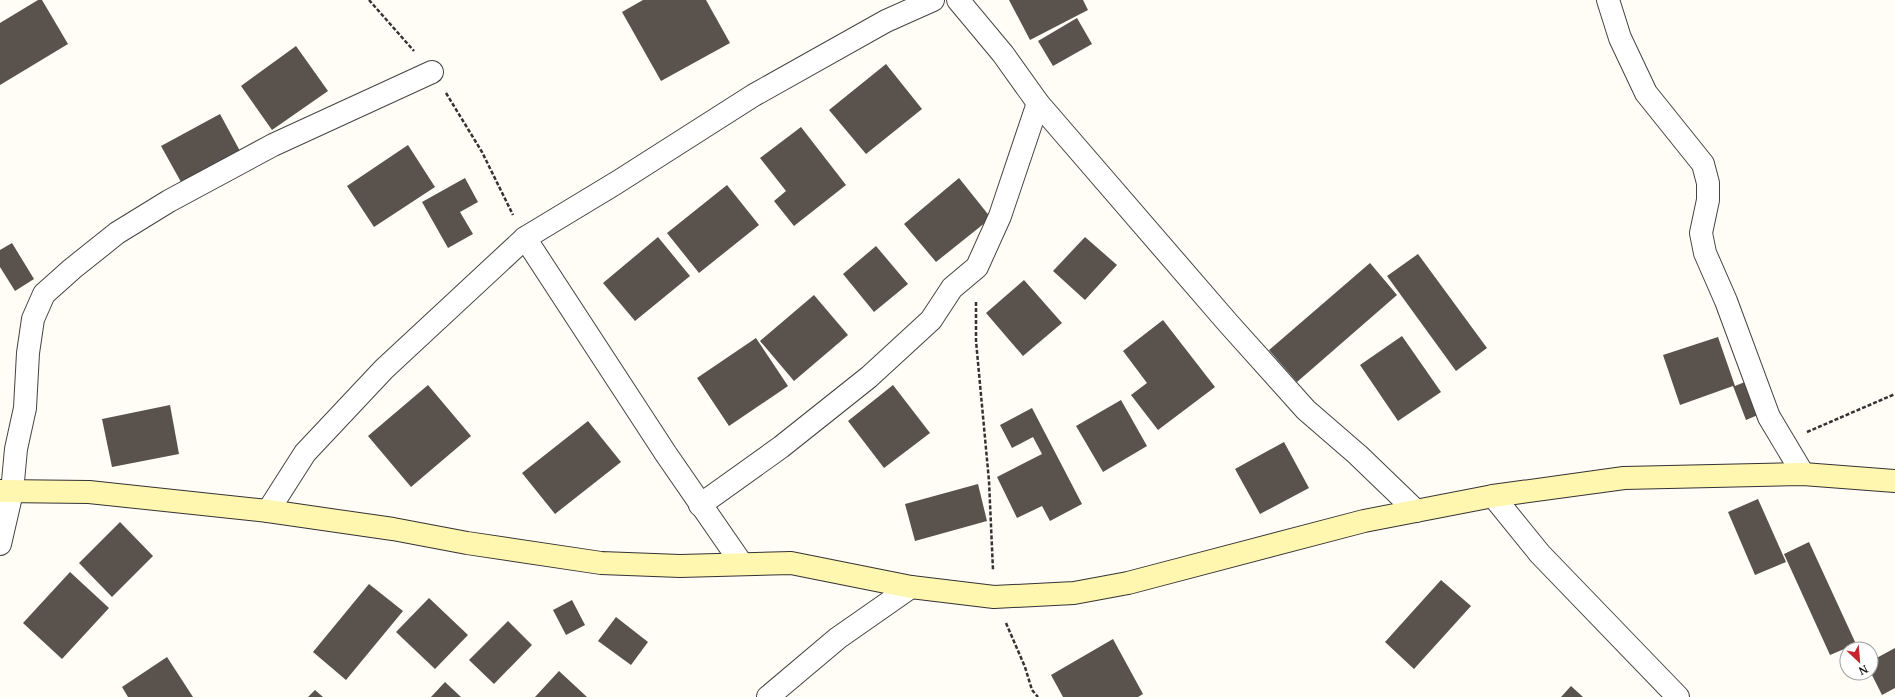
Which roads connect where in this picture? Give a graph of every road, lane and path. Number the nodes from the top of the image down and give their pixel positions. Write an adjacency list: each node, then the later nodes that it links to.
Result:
1 (369, 0): 5 (path)
2 (933, 0): 7 (street)
3 (958, 0): 6 (street)
4 (1608, 0): 10 (street)
5 (432, 72): 7 (path); 13 (street)
6 (1038, 103): 8 (street); 17 (street)
7 (525, 238): 15 (street); 16 (street)
8 (977, 267): 15 (street); 21 (path)
9 (1895, 394): 10 (path)
10 (1784, 442): 11 (street)
11 (1803, 474): 12 (street); 14 (street)
12 (1895, 481)
13 (6, 492): 16 (street); 18 (street)
14 (1493, 496): 17 (street); 24 (street)
15 (700, 505): 19 (street)
16 (268, 511): 19 (street)
17 (1416, 511): 21 (street)
18 (0, 544)
19 (742, 564): 20 (street)
20 (911, 587): 21 (street); 22 (street)
21 (994, 597): 23 (path)
22 (768, 697)
23 (1038, 697)
24 (1678, 697)

